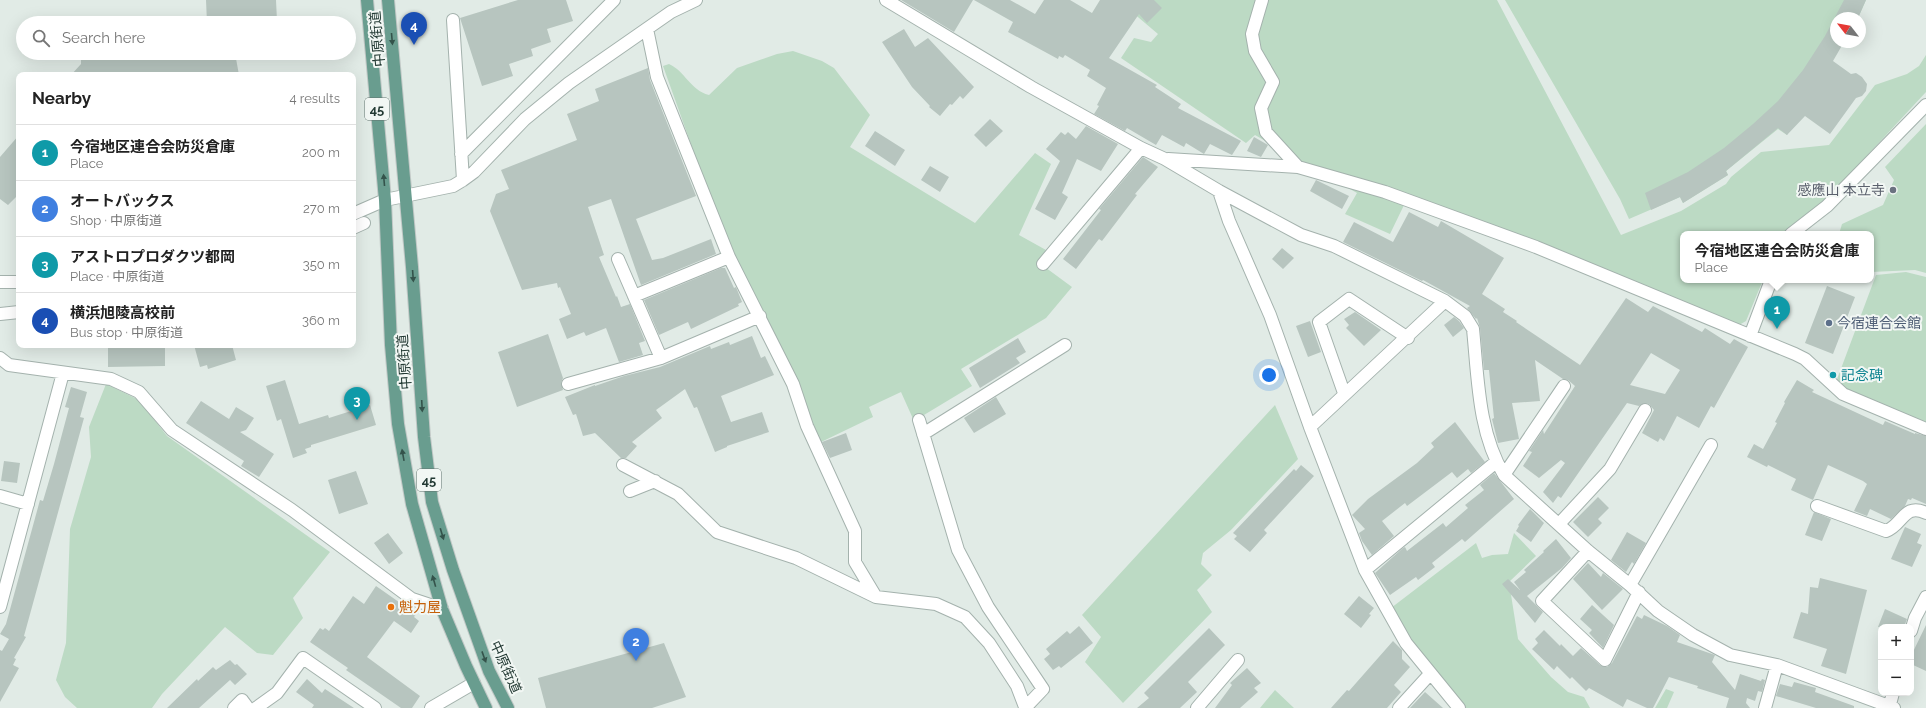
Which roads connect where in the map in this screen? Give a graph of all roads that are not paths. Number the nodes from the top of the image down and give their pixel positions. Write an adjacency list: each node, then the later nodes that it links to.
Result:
1 (367, 0): 17 (main road, 中原街道 / 45, one-way to 1)
2 (388, 0): 16 (main road, 中原街道 / 45, one-way to 16)
3 (614, 0): 11 (street)
4 (696, 0): 8 (street)
5 (886, 0): 10 (street)
6 (1262, 0): 13 (street)
7 (453, 20): 11 (street)
8 (647, 29): 14 (street); 22 (street)
9 (1926, 105): 21 (street)
10 (1141, 148): 12 (street); 24 (street)
11 (461, 154): 14 (street)
12 (1165, 159): 13 (street); 15 (street)
13 (1298, 167): 33 (street)
14 (463, 180): 16 (street)
15 (1219, 191): 29 (street); 44 (street)
16 (406, 195): 17 (street); 78 (main road, 中原街道 / 45, one-way to 78)
17 (385, 200): 18 (street); 64 (main road, 中原街道 / 45, one-way to 17)
18 (356, 213)
19 (364, 223): 20 (street)
20 (356, 227)
21 (1795, 231)
22 (729, 256): 28 (street); 32 (street)
23 (618, 259): 28 (street)
24 (1043, 264)
25 (0, 282): 26 (street)
26 (16, 282)
27 (1770, 283): 33 (street)
28 (634, 296): 37 (street)
29 (1445, 301): 34 (street); 48 (street)
30 (16, 312): 31 (street)
31 (0, 314)
32 (760, 316): 37 (street); 61 (street)
33 (1750, 336): 45 (street)
34 (1408, 338): 41 (street); 41 (street)
35 (1065, 345): 46 (street)
36 (0, 358): 38 (street)
37 (661, 358): 39 (street)
38 (63, 373): 54 (street); 64 (street)
39 (568, 384)
40 (1564, 386): 50 (street)
41 (1344, 393): 44 (street)
42 (1645, 410): 57 (street)
43 (919, 420): 46 (street)
44 (1310, 427): 59 (street)
45 (1926, 429)
46 (923, 434): 79 (street)
47 (1711, 445): 60 (street)
48 (1496, 462): 50 (street); 59 (street)
49 (623, 465): 51 (street)
50 (1504, 475): 57 (street)
51 (655, 481): 52 (street); 61 (street)
52 (630, 491)
53 (0, 496): 54 (street)
54 (28, 504): 63 (street)
55 (1817, 506): 56 (street)
56 (1926, 513)
57 (1559, 524): 58 (street)
58 (1588, 551): 60 (street); 60 (street)
59 (1365, 570): 68 (street)
60 (1634, 589): 67 (street)
61 (876, 597): 79 (street)
62 (1926, 597): 65 (street)
63 (0, 607)
64 (442, 609): 69 (main road, 中原街道 / 45)
65 (1913, 624)
66 (1238, 660): 80 (street)
67 (1777, 665): 71 (street); 83 (street)
68 (1430, 674): 81 (street); 82 (street)
69 (474, 683): 76 (street); 77 (main road, 中原街道 / 45)
70 (1893, 696): 71 (street)
71 (1891, 707)
72 (234, 708): 73 (street)
73 (248, 708)
74 (256, 708): 75 (street)
75 (375, 708)
76 (431, 708)
77 (486, 708)
78 (508, 708)
79 (1025, 708)
80 (1197, 708)
81 (1400, 708)
82 (1459, 708)
83 (1765, 708)

